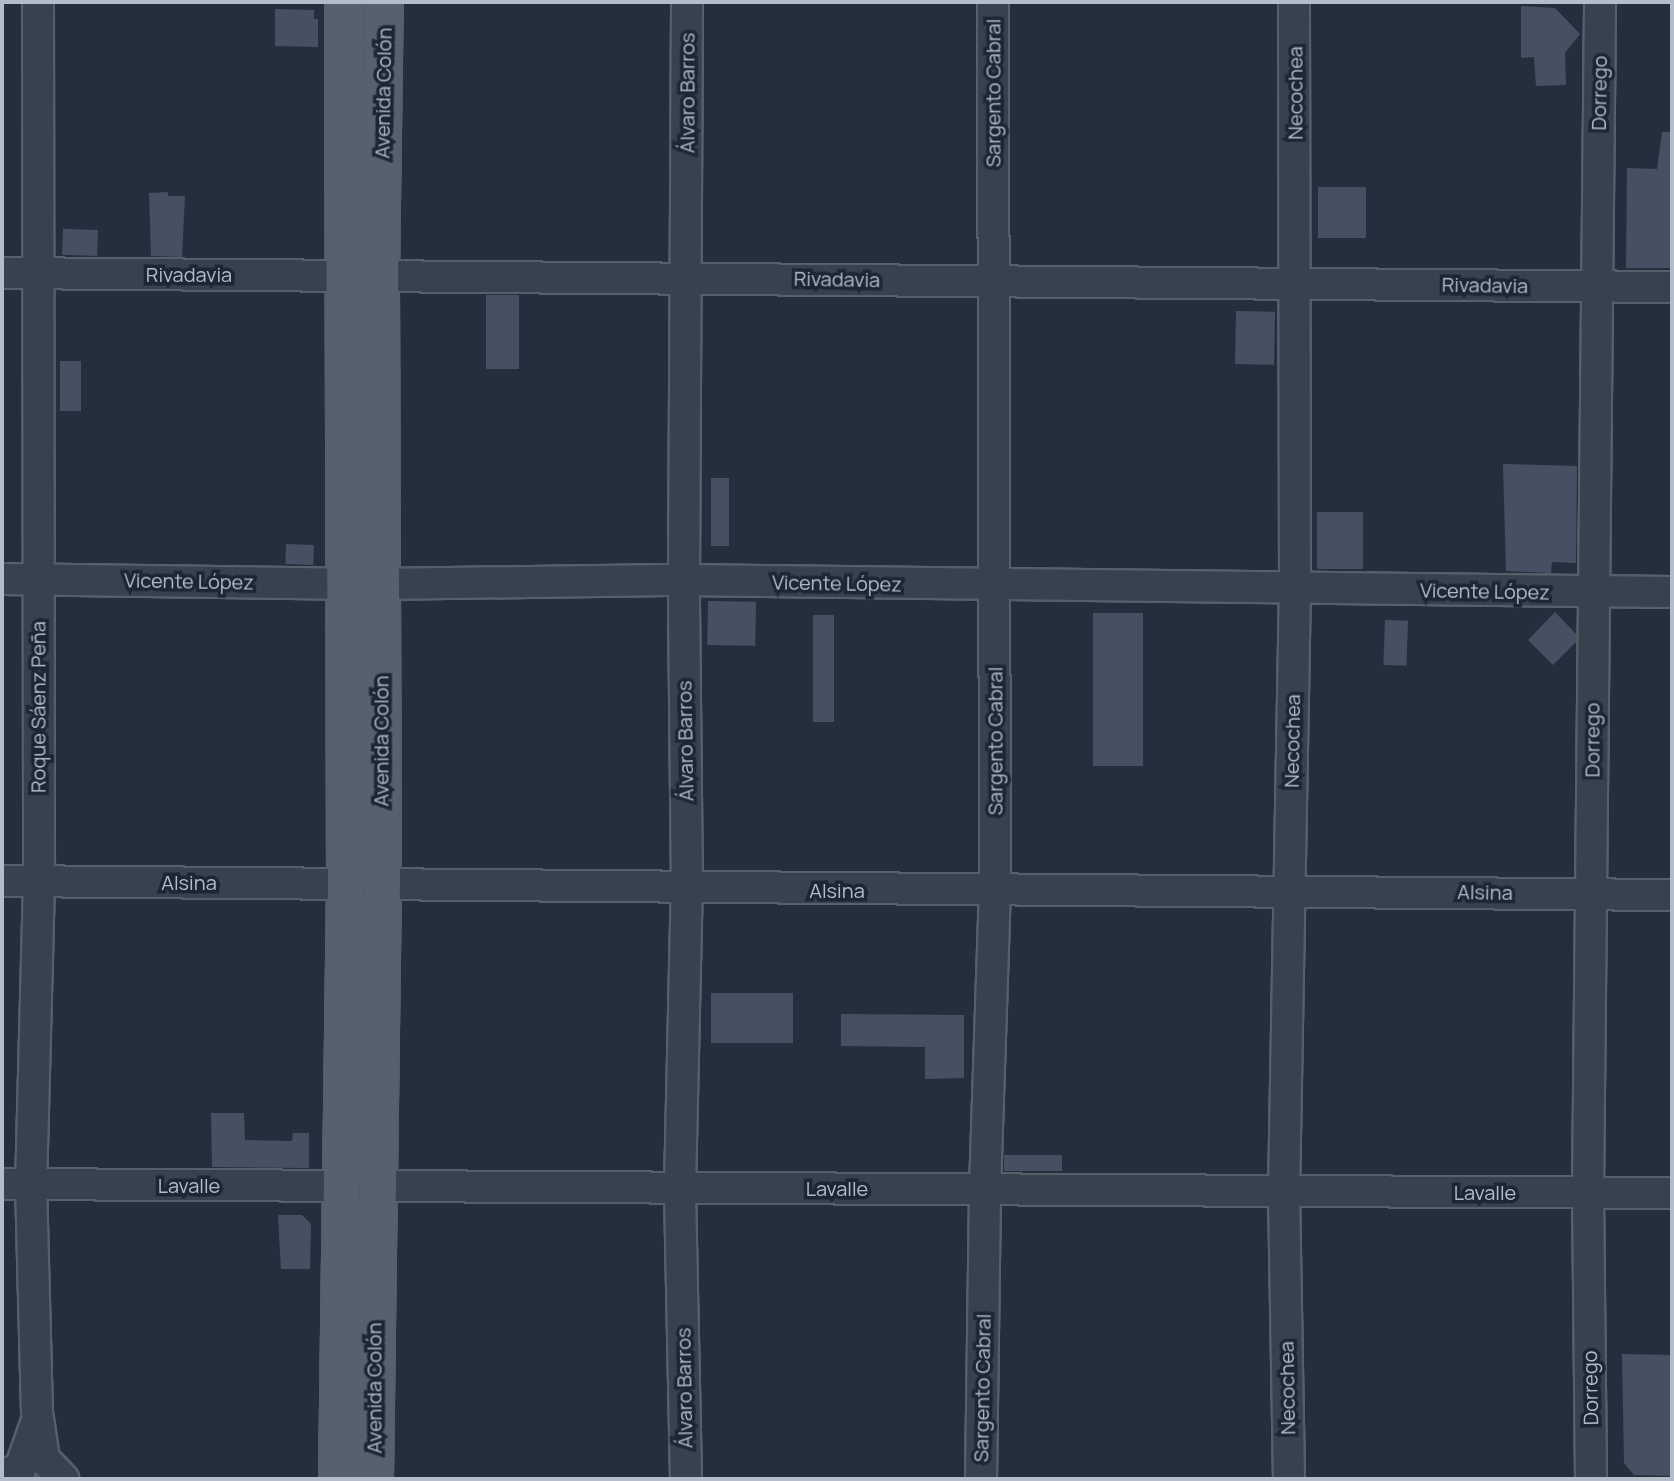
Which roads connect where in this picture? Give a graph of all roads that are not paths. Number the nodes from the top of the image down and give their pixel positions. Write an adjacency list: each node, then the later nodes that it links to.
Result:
1 (38, 2): 9 (street, Roque Sáenz Peña)
2 (344, 2): 10 (main road, Avenida Colón)
3 (384, 2): 11 (main road, Avenida Colón)
4 (687, 2): 12 (street, Álvaro Barros)
5 (993, 2): 13 (street, Sargento Cabral)
6 (1294, 2): 14 (street, Necochea)
7 (1600, 2): 15 (street, Dorrego)
8 (2, 273): 9 (street, Rivadavia)
9 (36, 273): 10 (street, Rivadavia); 18 (street, Roque Sáenz Peña)
10 (342, 275): 11 (street, Rivadavia); 20 (main road, Avenida Colón)
11 (380, 275): 12 (street, Rivadavia); 21 (main road, Avenida Colón)
12 (687, 277): 13 (street, Rivadavia); 19 (street, Álvaro Barros)
13 (994, 281): 14 (street, Rivadavia); 22 (street, Sargento Cabral)
14 (1295, 283): 15 (street, Rivadavia); 23 (street, Necochea)
15 (1597, 286): 16 (street, Rivadavia); 25 (street, Dorrego)
16 (1672, 287)
17 (2, 579): 18 (street, Vicente López)
18 (38, 579): 20 (street, Vicente López); 27 (street, Roque Sáenz Peña)
19 (684, 580): 21 (street, Vicente López); 22 (street, Vicente López); 30 (street, Álvaro Barros)
20 (343, 582): 21 (street, Vicente López); 28 (main road, Avenida Colón)
21 (380, 584): 29 (main road, Avenida Colón)
22 (995, 585): 23 (street, Vicente López); 32 (street, Sargento Cabral)
23 (1295, 586): 25 (street, Vicente López); 31 (street, Necochea)
24 (1672, 592): 25 (street, Vicente López)
25 (1592, 593): 33 (street, Dorrego)
26 (2, 881): 27 (street, Alsina)
27 (39, 882): 28 (street, Alsina); 35 (street, Roque Sáenz Peña)
28 (346, 883): 29 (street, Alsina); 36 (main road, Avenida Colón)
29 (382, 883): 30 (street, Alsina); 36 (main road, Avenida Colón)
30 (687, 889): 32 (street, Alsina); 37 (street, Álvaro Barros)
31 (1289, 890): 32 (street, Alsina); 33 (street, Alsina); 39 (street, Necochea)
32 (995, 892): 38 (street, Sargento Cabral)
33 (1591, 893): 34 (street, Alsina); 40 (street, Dorrego)
34 (1672, 895)
35 (16, 1184): 36 (street, Lavalle); 42 (street, Roque Sáenz Peña)
36 (358, 1184): 37 (street, Lavalle); 45 (main road, Avenida Colón); 46 (main road, Avenida Colón)
37 (680, 1187): 38 (street, Lavalle); 47 (street, Álvaro Barros)
38 (985, 1189): 39 (street, Lavalle); 48 (street, Sargento Cabral)
39 (1284, 1192): 40 (street, Lavalle); 49 (street, Necochea)
40 (1588, 1192): 41 (street, Lavalle); 50 (street, Dorrego)
41 (1672, 1193)
42 (37, 1412): 43 (street); 44 (street)
43 (2, 1475)
44 (63, 1479)
45 (338, 1479)
46 (374, 1479)
47 (686, 1479)
48 (981, 1479)
49 (1289, 1479)
50 (1591, 1479)

